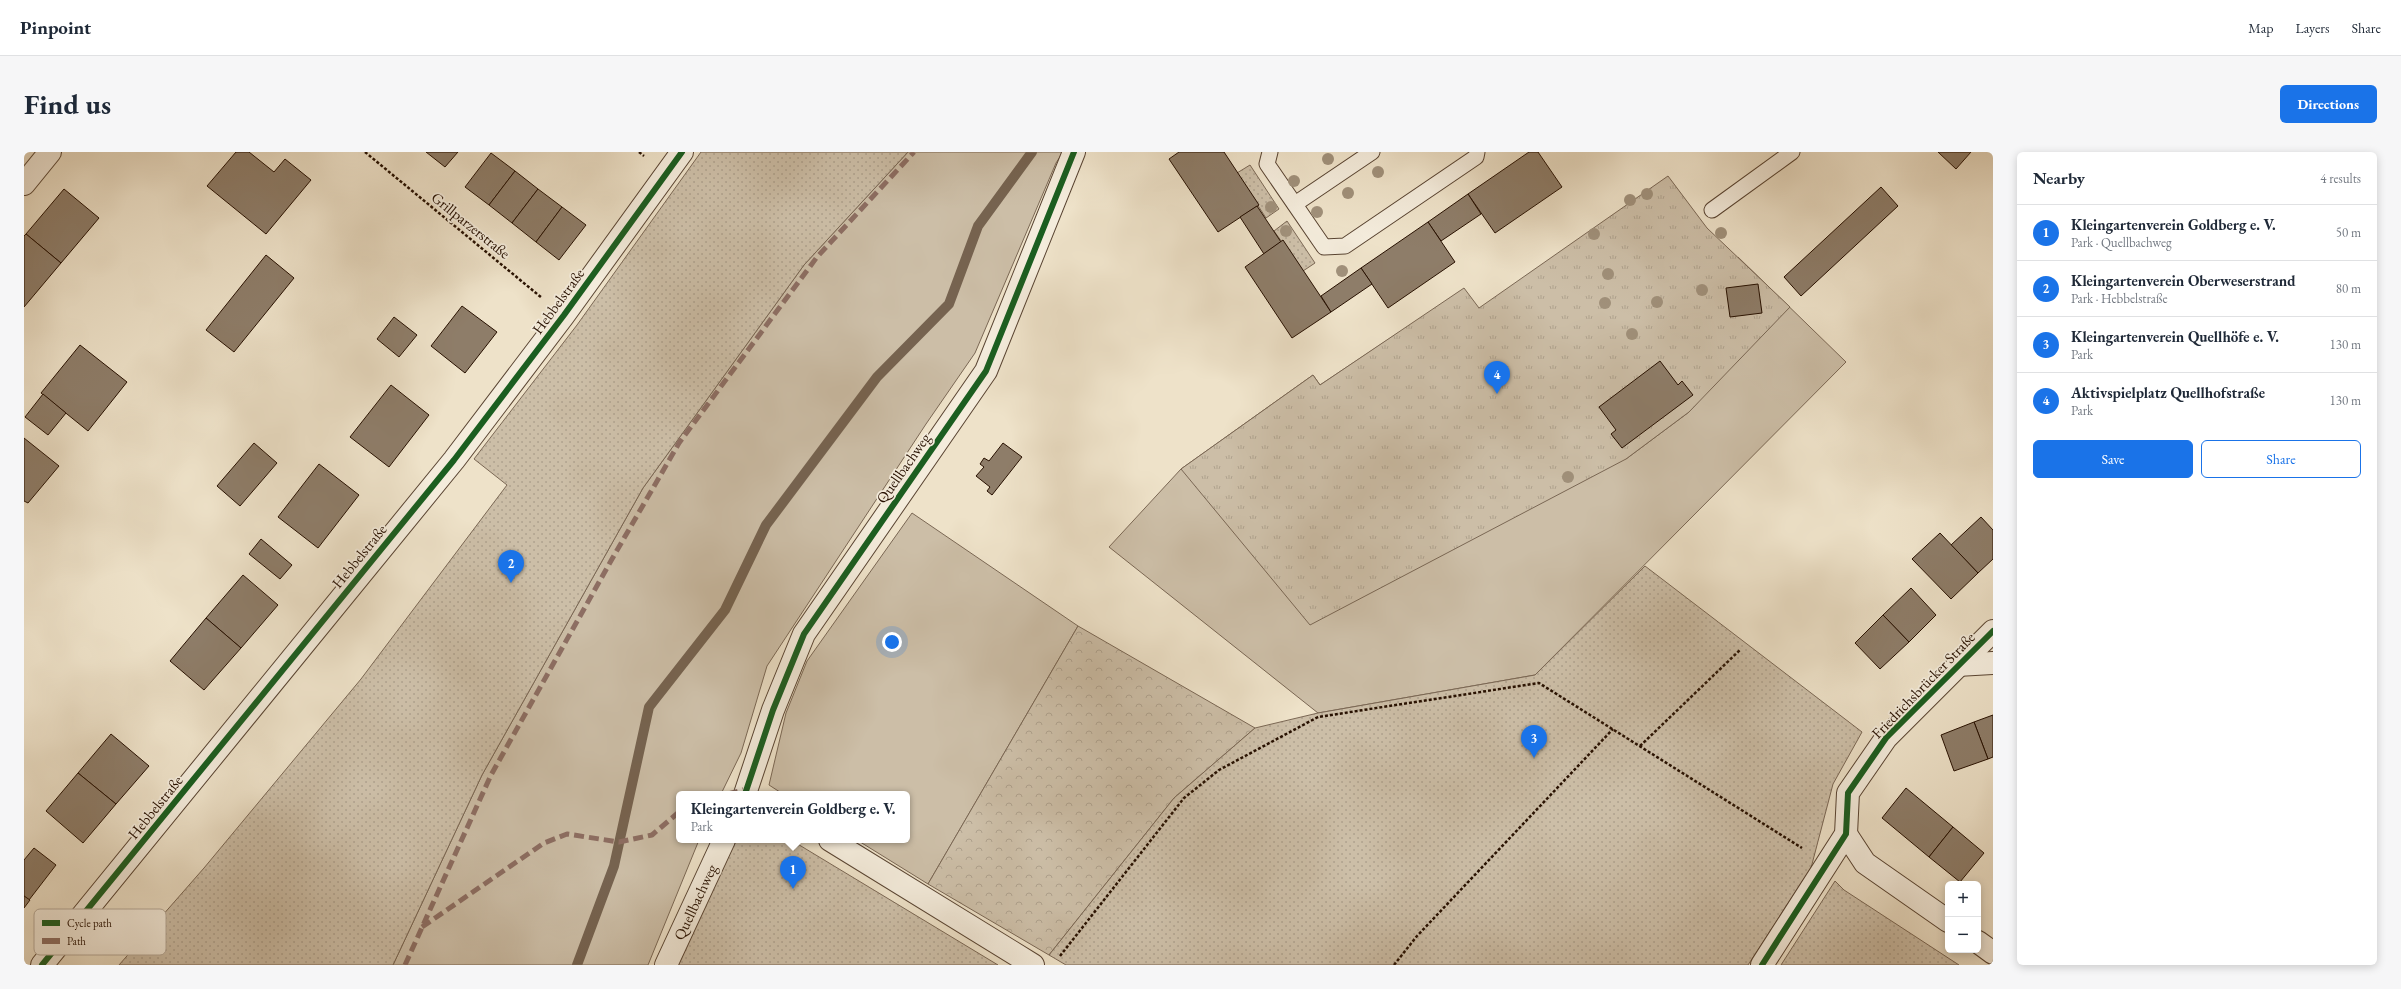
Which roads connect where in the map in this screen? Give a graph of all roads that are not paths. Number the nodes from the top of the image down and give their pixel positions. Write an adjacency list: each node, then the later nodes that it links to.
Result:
1 (50, 152): 8 (street)
2 (682, 152): 18 (street, Hebbelstraße)
3 (1074, 152): 14 (street, Quellbachweg)
4 (1270, 152): 9 (lane)
5 (1372, 152): 9 (lane)
6 (1477, 152): 9 (lane)
7 (1792, 152): 10 (lane)
8 (24, 184)
9 (1295, 204)
10 (1712, 210)
11 (1993, 631): 13 (street, Friedrichsbrücker Straße)
12 (1993, 663): 13 (street)
13 (1957, 665): 15 (street, Friedrichsbrücker Straße)
14 (749, 791)
15 (1846, 834): 19 (street); 26 (street, Friedrichsbrücker Straße)
16 (723, 843): 24 (street, Quellbachweg)
17 (835, 843): 25 (street)
18 (88, 909)
19 (1945, 919)
20 (1981, 944): 21 (street)
21 (1993, 953)
22 (50, 955): 23 (street, Hebbelstraße)
23 (42, 965)
24 (666, 965)
25 (1033, 965)
26 (1762, 965)

